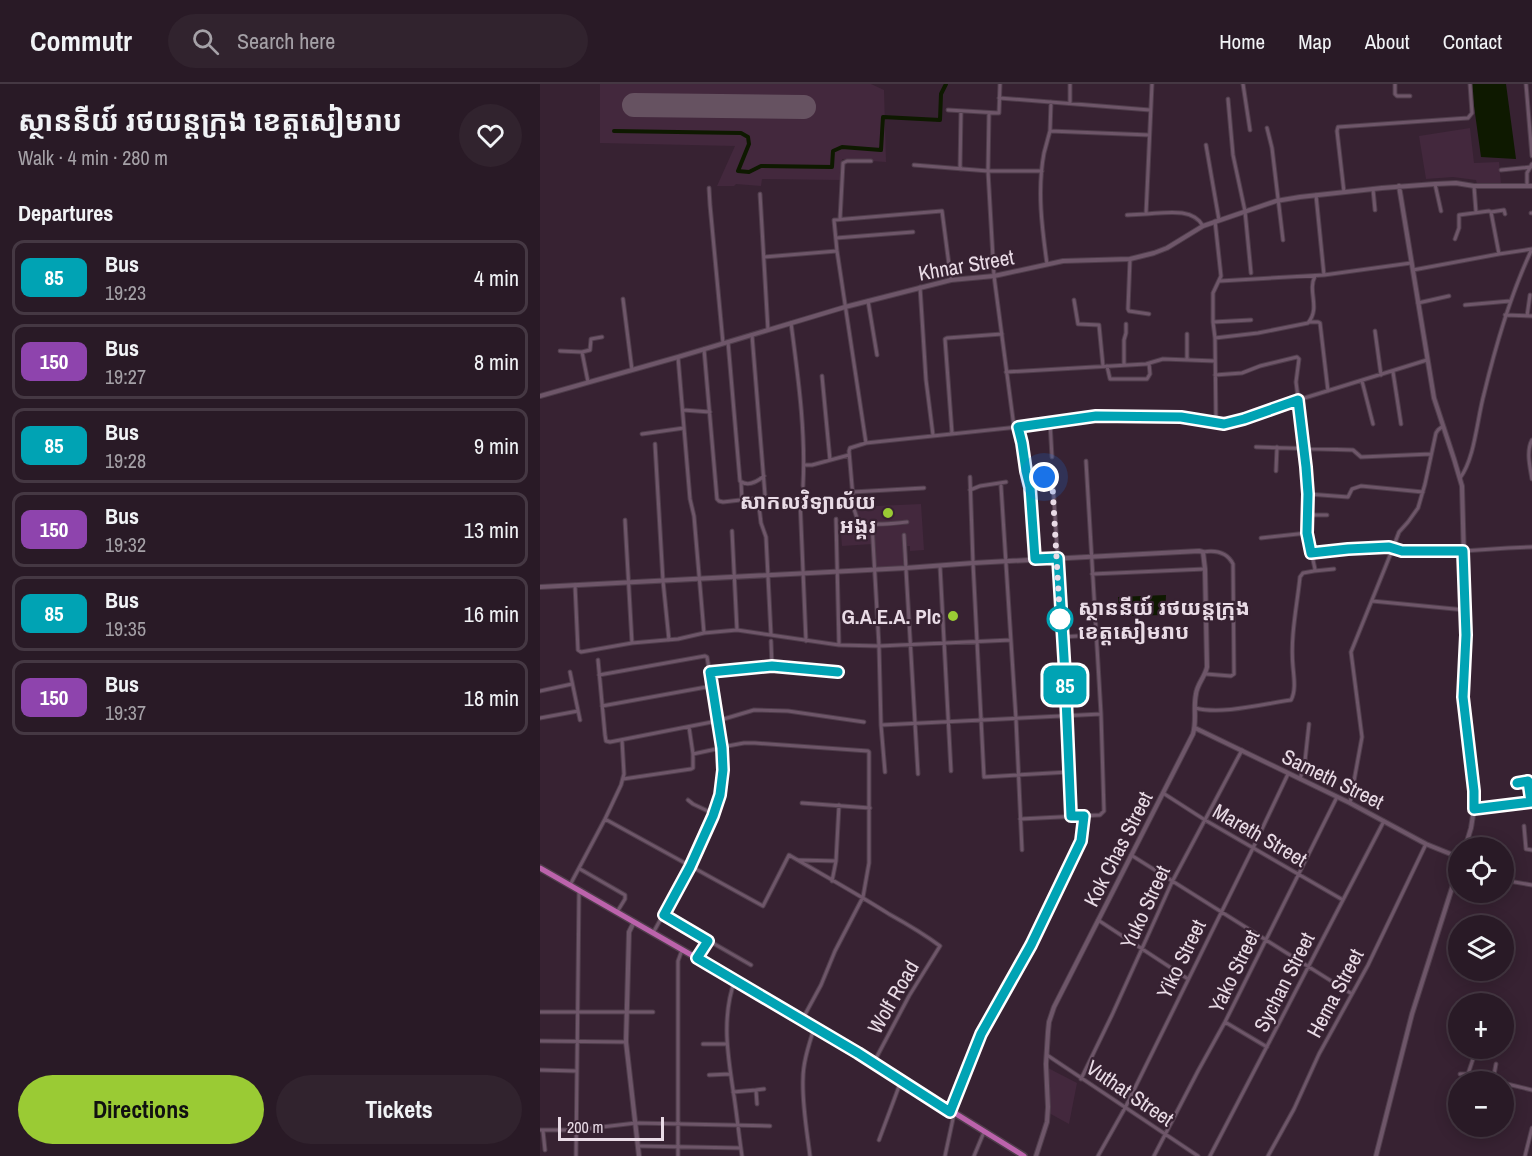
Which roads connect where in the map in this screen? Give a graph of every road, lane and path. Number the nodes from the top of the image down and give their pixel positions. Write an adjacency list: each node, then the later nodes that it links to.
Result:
1 (1000, 84): 10 (street)
2 (1070, 84): 13 (street)
3 (1152, 84): 15 (street)
4 (1243, 84): 20 (street)
5 (1395, 84): 8 (street)
6 (1470, 84): 38 (street)
7 (1526, 84): 9 (street)
8 (1410, 96)
9 (1530, 96): 18 (street)
10 (999, 98): 12 (street); 17 (street)
11 (1228, 99): 44 (street)
12 (1051, 102): 13 (street); 21 (street)
13 (1070, 103): 15 (street)
14 (948, 110): 16 (street)
15 (1150, 110): 22 (street)
16 (961, 111): 17 (street); 28 (street)
17 (989, 113): 30 (street)
18 (1531, 124): 24 (street)
19 (1267, 128): 41 (street)
20 (1250, 130)
21 (1050, 131): 22 (street); 31 (street)
22 (1149, 135): 47 (street)
23 (1206, 145): 51 (street)
24 (1532, 156)
25 (871, 161): 50 (street)
26 (914, 165): 28 (street)
27 (1531, 166): 29 (street); 35 (street)
28 (960, 169): 30 (street)
29 (1501, 170)
30 (988, 171): 31 (street); 67 (street)
31 (1042, 171): 63 (street)
32 (1435, 184): 33 (street, Khnar Street); 34 (street, Khnar Street); 43 (street)
33 (1399, 186): 37 (street, Khnar Street); 62 (street)
34 (1474, 186): 35 (street, Khnar Street); 45 (street)
35 (1530, 186)
36 (709, 188): 97 (street)
37 (1373, 189): 38 (street, Khnar Street); 42 (street)
38 (1344, 192): 40 (street, Khnar Street)
39 (760, 194): 60 (street)
40 (1316, 195): 41 (street, Khnar Street); 66 (street)
41 (1279, 201): 44 (street, Khnar Street); 56 (street)
42 (1375, 210)
43 (1441, 211)
44 (1245, 212): 51 (street, Khnar Street); 65 (street)
45 (1476, 212): 46 (street); 55 (street)
46 (1491, 212): 48 (street); 59 (street)
47 (1146, 214): 49 (street); 52 (street)
48 (1505, 214)
49 (1127, 215)
50 (840, 219): 54 (street); 69 (street)
51 (1217, 220): 52 (street, Khnar Street); 70 (street)
52 (1203, 226): 61 (street, Khnar Street)
53 (914, 232): 54 (street)
54 (836, 238): 58 (street)
55 (1455, 239)
56 (1283, 240)
57 (1532, 249): 59 (street); 77 (street)
58 (837, 251): 60 (street); 80 (street)
59 (1499, 254): 64 (street)
60 (763, 257): 90 (street)
61 (1131, 259): 63 (street, Khnar Street); 81 (street)
62 (1411, 263): 64 (street); 66 (street)
63 (1047, 264): 67 (street, Khnar Street)
64 (1413, 270): 78 (street)
65 (1251, 273)
66 (1324, 275): 68 (street)
67 (993, 276): 69 (street, Khnar Street); 92 (street)
68 (1315, 276): 70 (street); 87 (street)
69 (951, 280): 71 (street, Khnar Street)
70 (1220, 281): 86 (street)
71 (920, 287): 76 (street, Khnar Street); 131 (street)
72 (1530, 295): 83 (street)
73 (1449, 296): 78 (street)
74 (623, 299): 109 (street)
75 (1074, 300): 108 (street)
76 (868, 301): 80 (street, Khnar Street); 101 (street)
77 (1510, 301): 79 (street); 82 (street)
78 (1418, 303): 104 (street)
79 (1466, 305)
80 (845, 307): 88 (street, Khnar Street); 133 (street)
81 (1149, 314)
82 (1505, 315): 83 (street); 150 (street)
83 (1527, 316): 84 (street)
84 (1532, 316)
85 (1251, 320): 86 (street)
86 (1213, 322): 96 (street)
87 (1310, 322): 96 (street); 117 (street)
88 (791, 323): 90 (street, Khnar Street); 143 (street)
89 (1126, 324): 107 (street)
90 (768, 330): 94 (street, Khnar Street)
91 (1375, 331): 113 (street)
92 (1002, 334): 110 (street); 129 (street)
93 (1187, 334): 103 (street)
94 (752, 335): 97 (street, Khnar Street); 147 (street)
95 (602, 337): 100 (street)
96 (1215, 338): 105 (street)
97 (726, 343): 98 (street, Khnar Street); 153 (street)
98 (704, 349): 102 (street, Khnar Street); 121 (street)
99 (561, 351): 100 (street)
100 (582, 352): 116 (street)
101 (877, 355)
102 (678, 357): 109 (street, Khnar Street); 120 (street)
103 (1187, 360): 105 (street); 106 (street)
104 (1427, 360): 111 (street); 126 (street)
105 (1215, 361): 112 (street)
106 (1149, 363): 107 (street); 108 (street)
107 (1124, 365): 108 (street)
108 (1105, 366): 110 (street)
109 (632, 370): 116 (street, Khnar Street)
110 (1006, 372): 127 (street)
111 (1393, 372): 113 (street); 125 (street)
112 (1215, 375): 119 (street); 123 (street)
113 (1381, 375): 115 (street)
114 (822, 376): 141 (street)
115 (1362, 381): 117 (street); 124 (street)
116 (588, 382): 118 (street, Khnar Street)
117 (1328, 391): 119 (street)
118 (540, 396)
119 (1298, 400): 123 (street); 137 (street)
120 (683, 410): 121 (street); 128 (street)
121 (710, 412): 163 (street)
122 (1050, 422): 123 (street); 127 (street); 140 (street)
123 (1216, 423)
124 (1373, 424)
125 (1401, 424)
126 (1443, 426): 138 (street); 150 (street)
127 (1016, 427): 129 (street); 152 (street)
128 (684, 428): 130 (street); 196 (street)
129 (952, 433): 131 (street)
130 (642, 434)
131 (933, 435): 133 (street)
132 (1532, 440): 145 (street)
133 (866, 443): 139 (street)
134 (655, 444): 197 (street)
135 (1256, 447): 136 (street)
136 (1277, 447): 137 (street); 146 (street)
137 (1305, 448): 138 (street); 161 (street)
138 (1432, 454): 160 (street)
139 (849, 455): 141 (street); 159 (street)
140 (1052, 457)
141 (830, 460): 143 (street)
142 (1086, 460): 180 (street)
143 (804, 465): 155 (street)
144 (1052, 468): 149 (street)
145 (1531, 469): 151 (street)
146 (1275, 471)
147 (764, 477): 153 (street); 162 (street)
148 (970, 477): 158 (street)
149 (1052, 478): 152 (street); 181 (street)
150 (1460, 478): 177 (street)
151 (1532, 479)
152 (1029, 481): 182 (street)
153 (741, 482): 163 (street)
154 (1006, 482): 158 (street)
155 (803, 486)
156 (1001, 486): 183 (street)
157 (924, 488): 159 (street)
158 (970, 490): 184 (street)
159 (852, 492): 170 (street)
160 (1423, 492): 161 (street); 176 (street)
161 (1308, 494): 165 (street)
162 (765, 495)
163 (742, 500): 193 (street)
164 (800, 500): 192 (street)
165 (1307, 515): 166 (street); 172 (street)
166 (1327, 515)
167 (836, 519): 191 (street)
168 (625, 520): 198 (street)
169 (908, 522): 170 (street)
170 (872, 524): 187 (street)
171 (732, 531): 195 (street)
172 (1307, 533): 174 (street); 179 (street)
173 (904, 535): 186 (street)
174 (1261, 538)
175 (1532, 547): 177 (street)
176 (1394, 549): 177 (street); 179 (street); 201 (street)
177 (1463, 551): 202 (street)
178 (1203, 552): 180 (street); 188 (street, Kok Chas Street); 223 (street)
179 (1311, 553): 190 (street)
180 (1091, 557): 181 (street); 194 (street)
181 (1058, 558): 182 (street); 207 (street)
182 (1035, 559): 183 (street)
183 (1006, 561): 184 (street); 209 (street)
184 (973, 563): 185 (street); 212 (street)
185 (940, 566): 186 (street); 214 (street)
186 (906, 568): 187 (street); 216 (street)
187 (874, 569): 191 (street); 217 (street)
188 (1205, 569): 194 (street); 223 (street, Kok Chas Street)
189 (1334, 569): 190 (street)
190 (1314, 571): 229 (street)
191 (837, 572): 192 (street); 215 (street)
192 (802, 573): 193 (street); 211 (street)
193 (768, 574): 195 (street); 205 (street)
194 (1092, 574): 206 (street)
195 (735, 577): 196 (street); 203 (street)
196 (699, 579): 197 (street); 204 (street)
197 (663, 581): 198 (street); 208 (street)
198 (629, 583): 199 (street); 213 (street)
199 (575, 585): 200 (street); 213 (street)
200 (540, 587)
201 (1372, 601): 202 (street); 263 (street)
202 (1465, 610): 266 (street)
203 (737, 630): 204 (street); 205 (street)
204 (704, 633): 208 (street)
205 (771, 635): 211 (street)
206 (1095, 635): 207 (street); 231 (street)
207 (1061, 637): 232 (street)
208 (669, 640): 213 (street)
209 (1011, 640): 212 (street); 234 (street)
210 (771, 641): 219 (street)
211 (806, 641): 215 (street)
212 (978, 641): 214 (street); 236 (street)
213 (632, 643)
214 (945, 643): 216 (street); 239 (street)
215 (839, 645): 217 (street)
216 (910, 645): 217 (street); 240 (street)
217 (879, 646): 242 (street)
218 (598, 660): 224 (street)
219 (772, 666): 221 (street); 222 (street)
220 (570, 672): 225 (street)
221 (710, 672): 224 (street); 226 (street)
222 (838, 672)
223 (1206, 674): 229 (street, Kok Chas Street)
224 (599, 675): 228 (street)
225 (572, 684): 227 (street); 230 (street)
226 (712, 686): 228 (street); 237 (street)
227 (540, 691)
228 (602, 706): 245 (street)
229 (1195, 708): 244 (street, Kok Chas Street)
230 (578, 711): 233 (street); 235 (street)
231 (1101, 714): 232 (street); 269 (street)
232 (1066, 716): 234 (street); 251 (street)
233 (540, 718)
234 (1016, 719): 236 (street); 254 (street)
235 (580, 720)
236 (981, 720): 239 (street); 254 (street)
237 (717, 721): 238 (street); 243 (street); 246 (street)
238 (864, 722)
239 (950, 722): 240 (street); 249 (street)
240 (915, 723): 242 (street); 252 (street)
241 (1309, 724): 256 (street)
242 (881, 725): 250 (street)
243 (689, 727): 245 (street); 248 (street)
244 (1195, 728): 247 (street, Sameth Street); 259 (street, Kok Chas Street)
245 (622, 740): 255 (street)
246 (722, 748): 248 (street); 265 (street); 267 (street)
247 (1242, 750): 253 (street, Sameth Street); 272 (street, Yuko Street)
248 (693, 754): 255 (street)
249 (951, 771)
250 (885, 772)
251 (1069, 772): 254 (street); 268 (street)
252 (918, 774)
253 (1288, 774): 256 (street, Sameth Street); 277 (street, Yiko Street)
254 (1018, 775): 271 (street)
255 (623, 779): 270 (street)
256 (1300, 779): 260 (street, Sameth Street)
257 (1530, 781): 258 (street); 266 (street)
258 (1517, 783)
259 (1163, 793): 272 (street, Mareth Street); 281 (street, Kok Chas Street)
260 (1337, 797): 263 (street, Sameth Street); 287 (street, Yako Street)
261 (688, 800): 267 (street)
262 (802, 803): 264 (street)
263 (1350, 803): 273 (street, Sameth Street)
264 (839, 806): 265 (street); 283 (street)
265 (870, 808): 294 (street)
266 (1474, 809): 275 (street)
267 (714, 814): 284 (street)
268 (1071, 816): 269 (street); 271 (street)
269 (1084, 816): 343 (street)
270 (605, 819): 284 (street); 286 (street)
271 (1020, 819): 278 (street)
272 (1205, 820): 277 (street, Mareth Street); 289 (street, Yuko Street)
273 (1384, 821): 276 (street, Sameth Street); 295 (street, Sychan Street)
274 (1524, 826): 279 (street)
275 (1468, 837)
276 (1426, 844): 280 (street, Sameth Street); 312 (street, Hema Street)
277 (1254, 848): 287 (street, Mareth Street); 298 (street, Yiko Street)
278 (1022, 850)
279 (1532, 850)
280 (1448, 853)
281 (1131, 855): 289 (street); 300 (street, Kok Chas Street)
282 (798, 860): 283 (street); 284 (street); 288 (street)
283 (836, 861): 288 (street)
284 (690, 867): 299 (street)
285 (540, 868): 291 (highway)
286 (580, 869): 291 (street); 297 (street)
287 (1298, 874): 295 (street, Mareth Street); 303 (street, Yako Street)
288 (832, 881): 294 (street)
289 (1172, 882): 298 (street); 305 (street, Yuko Street)
290 (1514, 882): 292 (street)
291 (570, 885): 293 (highway)
292 (1532, 885)
293 (579, 890): 297 (highway); 314 (street)
294 (863, 897): 317 (street); 327 (street, Wolf Road)
295 (1343, 900): 309 (street, Sychan Street)
296 (1448, 903): 372 (street)
297 (617, 912): 301 (highway)
298 (1221, 912): 303 (street); 310 (street, Yiko Street)
299 (664, 915): 302 (street); 304 (street)
300 (1098, 920): 305 (street); 326 (street, Kok Chas Street)
301 (634, 922): 302 (highway); 315 (street)
302 (653, 933): 306 (highway)
303 (1266, 940): 309 (street); 318 (street, Yako Street)
304 (708, 941): 307 (street); 308 (street)
305 (1142, 949): 310 (street); 334 (street, Yuko Street)
306 (682, 950): 307 (highway); 345 (street)
307 (697, 958): 311 (highway)
308 (751, 965)
309 (1308, 968): 312 (street); 325 (street, Sychan Street)
310 (1188, 979): 342 (street, Yiko Street)
311 (735, 980): 317 (highway); 324 (street)
312 (1352, 994): 371 (street, Hema Street)
313 (540, 1012): 314 (street)
314 (578, 1012): 315 (street); 321 (street)
315 (627, 1012): 316 (street); 322 (street)
316 (653, 1012)
317 (802, 1020): 319 (highway)
318 (1225, 1022): 325 (street); 352 (street, Yako Street)
319 (814, 1027): 327 (highway); 362 (street)
320 (540, 1041): 321 (street)
321 (577, 1041): 322 (street); 330 (street)
322 (626, 1042): 344 (street)
323 (703, 1044): 324 (street)
324 (727, 1044): 332 (street)
325 (1267, 1047): 370 (street, Sychan Street)
326 (1047, 1055): 334 (street, Vuthat Street); 366 (street, Kok Chas Street)
327 (873, 1064): 335 (highway)
328 (1496, 1064): 331 (street)
329 (540, 1070): 330 (street)
330 (576, 1071): 350 (street)
331 (1496, 1071)
332 (730, 1074): 333 (street); 340 (street)
333 (710, 1075)
334 (1082, 1079): 342 (street, Vuthat Street)
335 (901, 1081): 343 (highway); 353 (street)
336 (1514, 1086): 339 (street)
337 (764, 1089): 338 (street)
338 (756, 1090): 340 (street); 341 (street)
339 (1532, 1090)
340 (733, 1092): 346 (street)
341 (757, 1104)
342 (1125, 1108): 352 (street, Vuthat Street); 367 (street, Yiko Street)
343 (952, 1113): 351 (highway); 363 (street)
344 (636, 1123): 345 (street); 350 (street); 354 (street)
345 (677, 1123): 346 (street); 355 (street)
346 (738, 1126): 347 (street); 356 (street)
347 (770, 1126)
348 (1532, 1128): 373 (street)
349 (542, 1130): 350 (street); 357 (street)
350 (576, 1130): 358 (street)
351 (984, 1132): 364 (street); 365 (highway)
352 (1166, 1135): 368 (street, Yako Street); 369 (street, Vuthat Street)
353 (879, 1140)
354 (638, 1146): 355 (street); 359 (street)
355 (678, 1147): 356 (street); 360 (street)
356 (741, 1148): 361 (street)
357 (545, 1150)
358 (576, 1156)
359 (639, 1156)
360 (678, 1156)
361 (742, 1156)
362 (810, 1156)
363 (945, 1156)
364 (974, 1156)
365 (1024, 1156)
366 (1036, 1156)
367 (1098, 1156)
368 (1154, 1156)
369 (1198, 1156)
370 (1210, 1156)
371 (1268, 1156)
372 (1376, 1156)
373 (1526, 1156)

